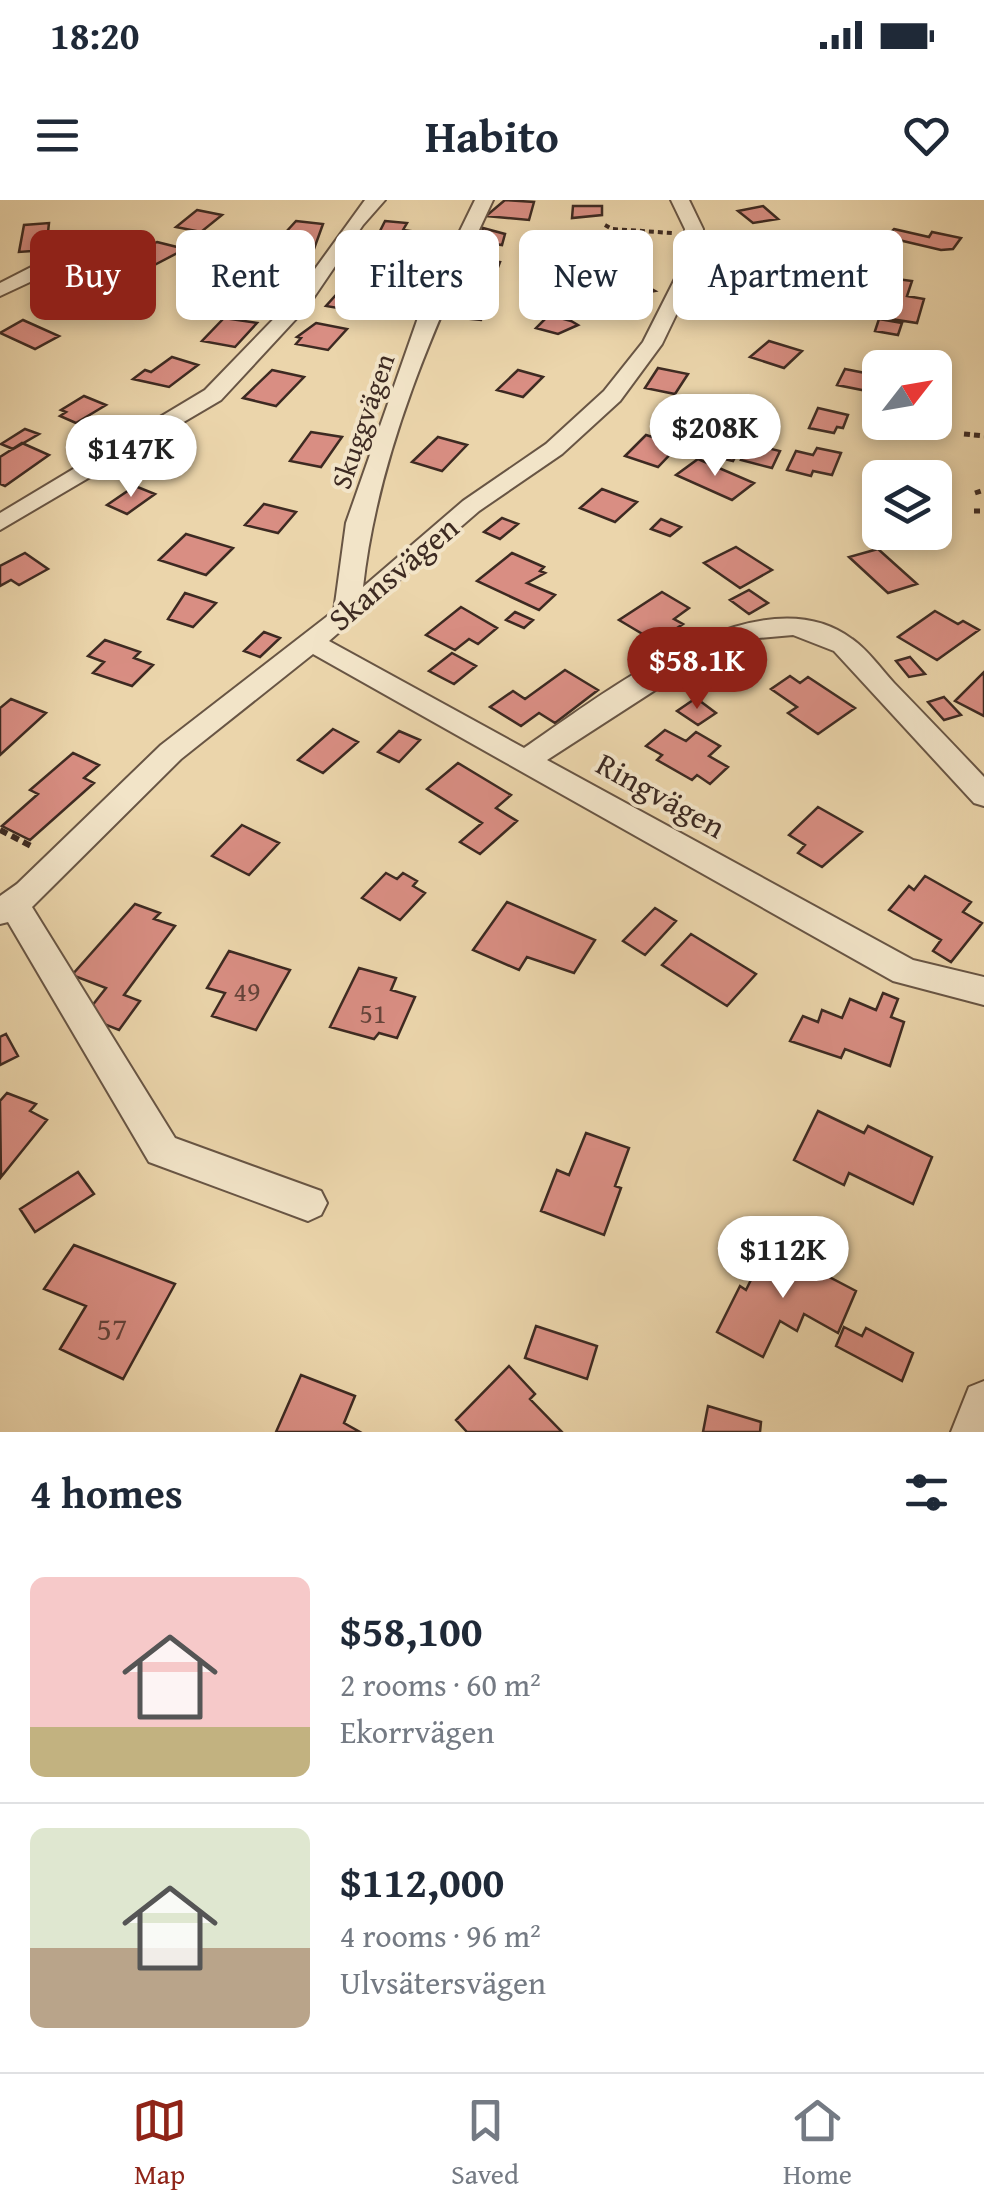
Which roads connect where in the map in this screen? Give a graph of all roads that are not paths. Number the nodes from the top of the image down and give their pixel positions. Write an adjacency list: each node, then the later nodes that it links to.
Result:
1 (376, 200): 6 (street)
2 (484, 200): 7 (street, Skuggvägen)
3 (680, 200): 7 (street, Skansvägen)
4 (30, 276): 5 (street)
5 (0, 290)
6 (0, 523)
7 (346, 614): 8 (street, Skansvägen)
8 (311, 642): 9 (street, Ringvägen); 11 (street, Skansvägen)
9 (527, 760): 10 (street); 12 (street, Ringvägen)
10 (984, 795)
11 (7, 907): 13 (street, Skansvägen)
12 (984, 991)
13 (308, 1203)
14 (984, 1402): 15 (street)
15 (972, 1432)

